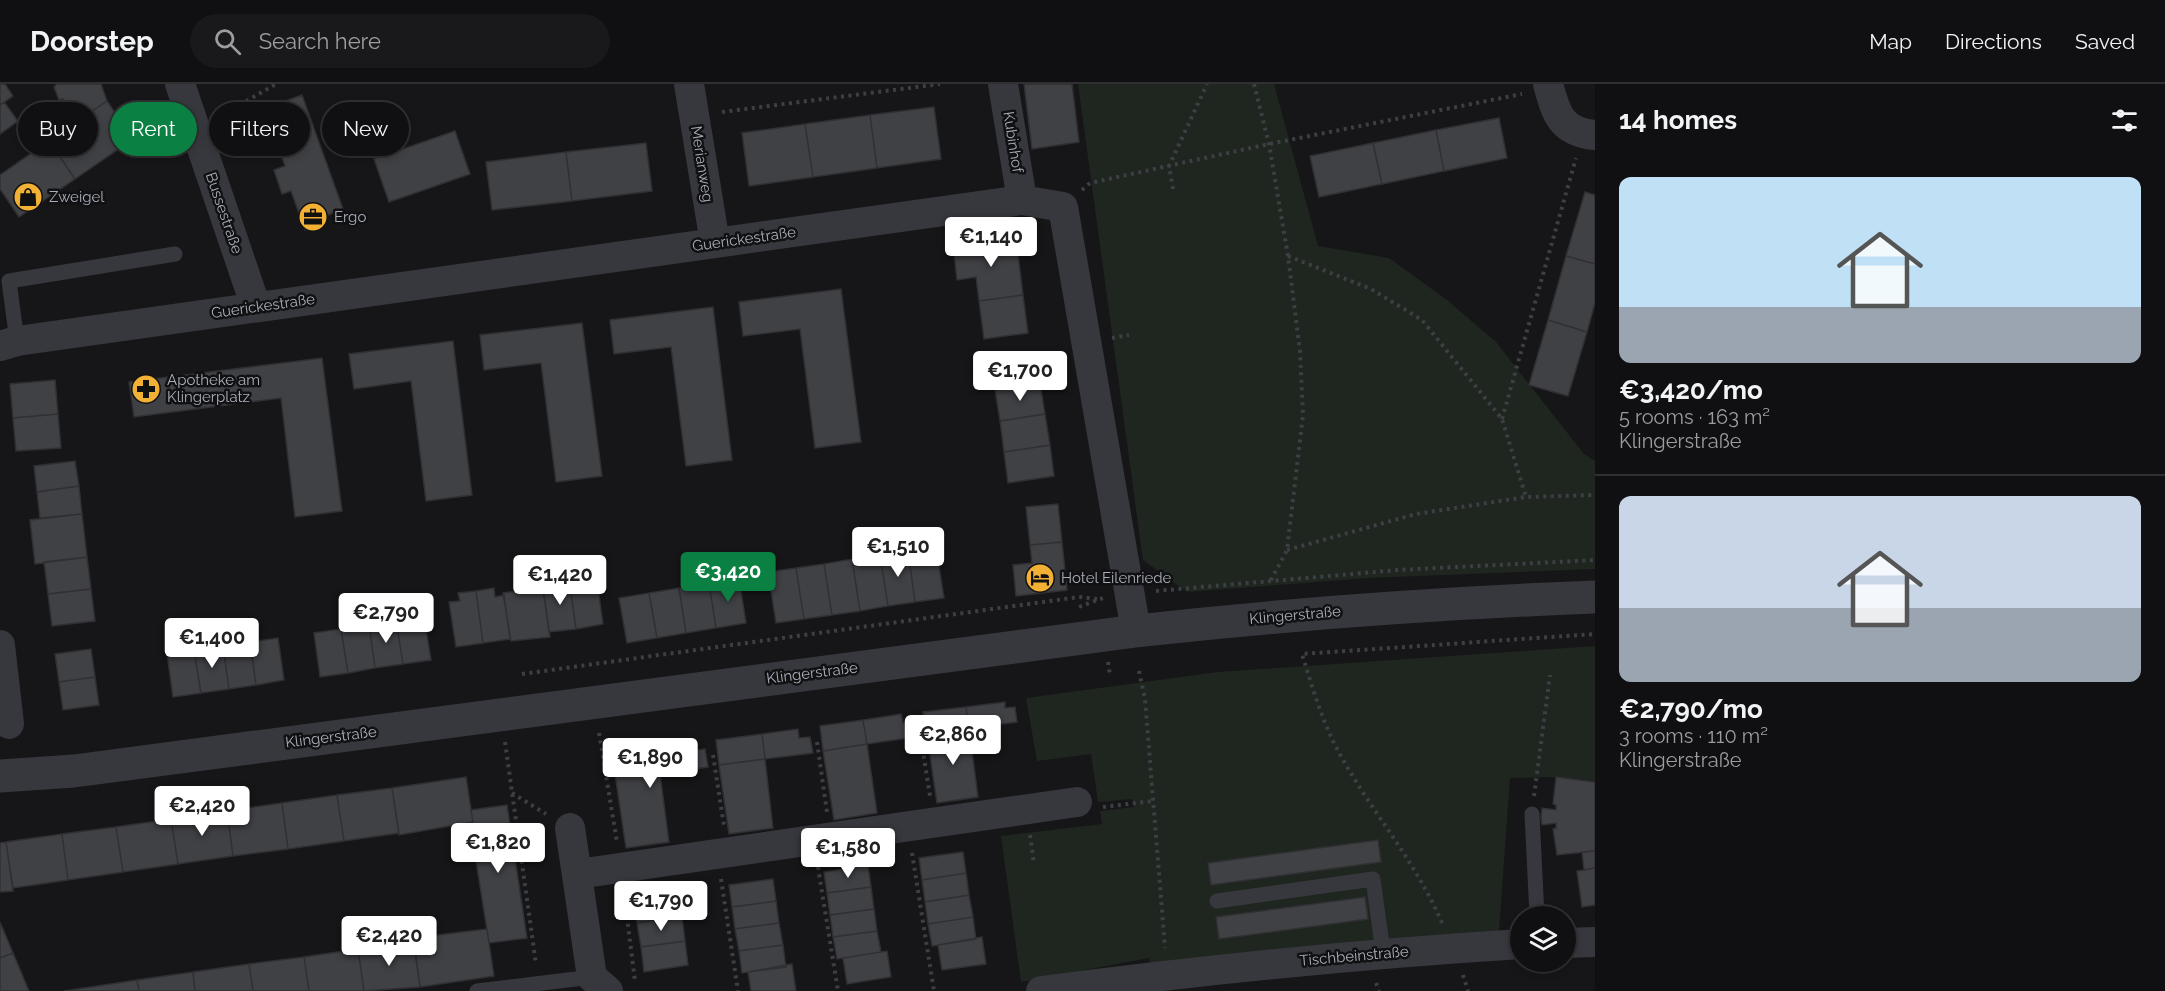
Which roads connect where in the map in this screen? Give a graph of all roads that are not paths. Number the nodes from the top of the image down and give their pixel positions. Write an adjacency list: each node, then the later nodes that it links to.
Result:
1 (180, 84): 9 (street, Bussestraße)
2 (689, 84): 7 (street, Merianweg)
3 (1003, 84): 6 (street, Kubinhof)
4 (1548, 86): 5 (street)
5 (1589, 135)
6 (1022, 200): 7 (street, Guerickestraße); 12 (street, Guerickestraße)
7 (715, 243): 9 (street, Guerickestraße)
8 (175, 254): 10 (lane)
9 (256, 307): 10 (street, Guerickestraße)
10 (8, 343)
11 (1595, 597): 12 (street, Klingerstraße)
12 (1136, 630): 16 (street, Klingerstraße)
13 (0, 645): 14 (street)
14 (9, 724)
15 (0, 762): 16 (street, Klingerstraße)
16 (32, 772): 17 (street, Klingerstraße)
17 (0, 776)
18 (1077, 802): 21 (street)
19 (1532, 814): 23 (lane)
20 (560, 822): 21 (street)
21 (578, 874): 29 (street)
22 (1217, 901): 27 (lane)
23 (1536, 906)
24 (1576, 942): 25 (street)
25 (1595, 942)
26 (1510, 945): 27 (street, Tischbeinstraße)
27 (1383, 952): 28 (street, Tischbeinstraße)
28 (1188, 982): 31 (street, Tischbeinstraße)
29 (600, 984): 30 (lane)
30 (477, 991)
31 (1041, 991)

